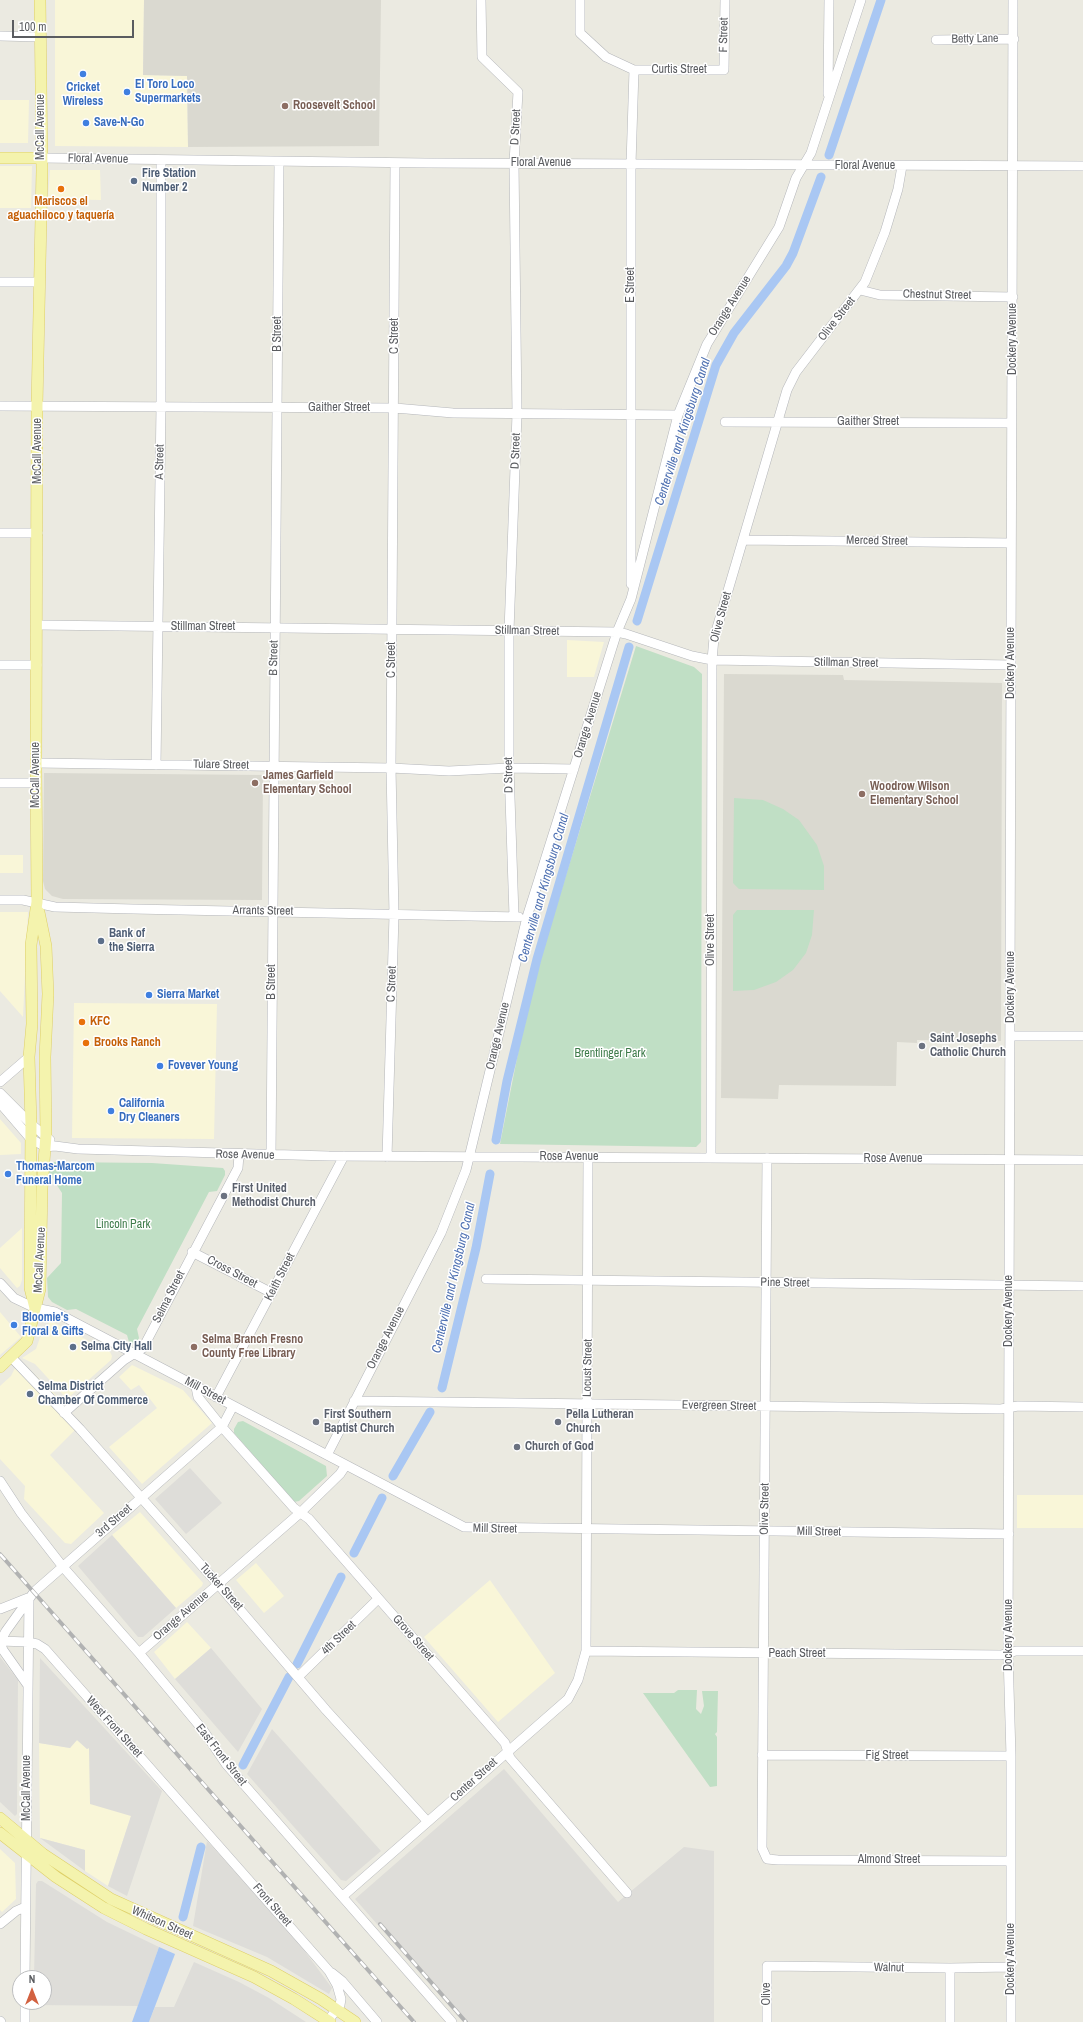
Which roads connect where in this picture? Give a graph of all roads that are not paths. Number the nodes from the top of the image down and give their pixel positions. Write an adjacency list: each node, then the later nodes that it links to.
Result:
1 (40, 0): 9 (main road, McCall Avenue)
2 (481, 0): 20 (street, D Street)
3 (580, 0): 12 (street)
4 (725, 0): 13 (street, F Street)
5 (828, 0): 14 (street)
6 (861, 0): 14 (street, Orange Avenue)
7 (1013, 0): 10 (street, Dockery Avenue)
8 (0, 36): 9 (street)
9 (40, 37): 16 (main road, McCall Avenue)
10 (1014, 39): 11 (street, Betty Lane); 24 (street, Dockery Avenue)
11 (936, 40)
12 (634, 70): 13 (street, Curtis Street); 21 (street, E Street)
13 (724, 70)
14 (828, 103): 22 (street, Orange Avenue)
15 (0, 158): 16 (main road, Floral Avenue)
16 (41, 158): 17 (street, Floral Avenue); 27 (main road, McCall Avenue)
17 (161, 160): 18 (street, Floral Avenue); 32 (street, A Street)
18 (279, 162): 19 (street, Floral Avenue); 33 (street, B Street)
19 (395, 163): 20 (street, Floral Avenue); 34 (street, C Street)
20 (514, 163): 21 (street, Floral Avenue); 35 (street, D Street)
21 (631, 164): 22 (street, Floral Avenue); 36 (street, E Street)
22 (804, 165): 23 (street, Floral Avenue); 37 (street, Orange Avenue)
23 (902, 166): 24 (street, Floral Avenue); 28 (street, Olive Street)
24 (1014, 166): 25 (street, Floral Avenue); 29 (street, Dockery Avenue)
25 (1083, 166)
26 (0, 282): 27 (street)
27 (40, 282): 30 (main road, McCall Avenue)
28 (860, 290): 29 (street, Chestnut Street); 39 (street, Olive Street)
29 (1013, 297): 40 (street, Dockery Avenue)
30 (37, 405): 31 (street, Gaither Street); 32 (street, Gaither Street); 42 (main road, McCall Avenue)
31 (0, 406)
32 (161, 406): 33 (street, Gaither Street); 47 (street, A Street)
33 (277, 408): 34 (street, Gaither Street); 48 (street, B Street)
34 (394, 408): 35 (street, Gaither Street); 49 (street, C Street)
35 (517, 414): 36 (street, Gaither Street); 50 (street, D Street)
36 (632, 414): 37 (street, Gaither Street); 45 (street, E Street)
37 (678, 415): 45 (street, Orange Avenue)
38 (725, 422): 39 (street, Gaither Street)
39 (776, 422): 40 (street, Gaither Street); 43 (street, Olive Street)
40 (1011, 423): 44 (street, Dockery Avenue)
41 (0, 533): 42 (street)
42 (38, 533): 46 (main road, McCall Avenue)
43 (744, 540): 44 (street, Merced Street); 52 (street, Olive Street)
44 (1011, 542): 55 (street, Dockery Avenue)
45 (631, 599): 51 (street, Orange Avenue)
46 (37, 625): 47 (street, Stillman Street); 54 (main road, McCall Avenue)
47 (157, 627): 48 (street, Stillman Street); 57 (street, A Street)
48 (274, 628): 49 (street, Stillman Street); 58 (street, B Street)
49 (392, 630): 50 (street, Stillman Street); 59 (street, C Street)
50 (509, 631): 51 (street, Stillman Street); 60 (street, D Street)
51 (617, 632): 52 (street, Stillman Street); 61 (street, Orange Avenue)
52 (712, 660): 55 (street, Stillman Street); 86 (street, Olive Street)
53 (0, 665): 54 (street)
54 (37, 665): 56 (main road, McCall Avenue)
55 (1012, 665): 70 (street, Dockery Avenue)
56 (36, 763): 57 (street, Tulare Street); 63 (main road, McCall Avenue)
57 (156, 765): 58 (street, Tulare Street)
58 (273, 766): 59 (street, Tulare Street); 66 (street, B Street)
59 (391, 768): 60 (street, Tulare Street); 67 (street, C Street)
60 (509, 768): 61 (street, Tulare Street); 68 (street, D Street)
61 (574, 769): 69 (street, Orange Avenue)
62 (0, 783): 63 (street)
63 (36, 783): 65 (main road, McCall Avenue)
64 (0, 900): 65 (street, Arrants Street)
65 (37, 902): 66 (street, Arrants Street); 72 (main road, McCall Avenue); 77 (main road, McCall Avenue)
66 (272, 911): 67 (street, Arrants Street); 81 (street, B Street)
67 (394, 915): 68 (street, Arrants Street); 83 (street, C Street)
68 (514, 916): 69 (street, Arrants Street)
69 (527, 917): 84 (street, Orange Avenue)
70 (1010, 1036): 71 (street); 88 (street, Dockery Avenue)
71 (1083, 1036)
72 (29, 1057): 73 (street); 76 (main road, McCall Avenue)
73 (0, 1082)
74 (0, 1093): 76 (street)
75 (0, 1103): 78 (street)
76 (31, 1124): 77 (street); 78 (main road, McCall Avenue)
77 (46, 1135): 79 (main road, McCall Avenue)
78 (30, 1138): 79 (street); 98 (main road, McCall Avenue)
79 (50, 1146): 80 (street, Rose Avenue); 98 (main road, McCall Avenue)
80 (239, 1155): 81 (street, Rose Avenue); 90 (street, Selma Street)
81 (270, 1155): 82 (street, Rose Avenue)
82 (344, 1156): 83 (street, Rose Avenue); 97 (street, Keith Street)
83 (387, 1157): 84 (street, Rose Avenue)
84 (469, 1157): 85 (street, Rose Avenue); 104 (street, Orange Avenue)
85 (588, 1157): 86 (street, Rose Avenue); 92 (street, Locust Street)
86 (711, 1157): 87 (street, Rose Avenue)
87 (767, 1158): 88 (street, Rose Avenue); 93 (street, Olive Street)
88 (1010, 1160): 89 (street, Rose Avenue); 95 (street, Dockery Avenue)
89 (1083, 1160)
90 (192, 1252): 97 (street, Cross Street); 99 (street, Selma Street)
91 (486, 1279): 92 (street, Pine Street)
92 (588, 1281): 93 (street, Pine Street); 105 (street, Locust Street)
93 (766, 1282): 95 (street, Pine Street); 107 (street, Olive Street)
94 (0, 1283): 98 (street, Mill Street)
95 (1009, 1285): 96 (street, Pine Street); 109 (street, Dockery Avenue)
96 (1083, 1286)
97 (272, 1293): 103 (street, Keith Street)
98 (35, 1308): 99 (street, Mill Street); 100 (main road)
99 (135, 1354): 102 (street, Mill Street); 110 (street, Selma Street)
100 (11, 1357): 101 (main road); 110 (street, Tucker Street)
101 (0, 1367)
102 (196, 1387): 103 (street, Mill Street); 111 (street, Grove Street)
103 (216, 1397): 106 (street, Mill Street)
104 (354, 1401): 105 (street, Evergreen Street); 112 (street, Orange Avenue)
105 (587, 1404): 107 (street, Evergreen Street); 117 (street, Locust Street)
106 (233, 1406): 111 (street, 3rd Street); 112 (street, Mill Street)
107 (766, 1406): 109 (street, Evergreen Street); 118 (street, Olive Street)
108 (1083, 1406): 109 (street, Evergreen Street)
109 (1009, 1408): 119 (street, Dockery Avenue)
110 (64, 1413): 115 (street, Tucker Street)
111 (222, 1427): 115 (street, 3rd Street); 116 (street, Grove Street)
112 (327, 1455): 113 (street, Mill Street)
113 (346, 1465): 116 (street, Orange Avenue); 117 (street, Mill Street)
114 (0, 1481): 120 (street, East Front Street)
115 (140, 1498): 120 (street, 3rd Street); 121 (street, Tucker Street)
116 (300, 1513): 121 (street, Orange Avenue); 123 (street, Grove Street)
117 (587, 1530): 118 (street, Mill Street); 127 (street, Locust Street)
118 (764, 1531): 119 (street, Mill Street); 130 (street, Olive Street)
119 (1009, 1534): 131 (street, Dockery Avenue)
120 (63, 1567): 122 (street, 3rd Street); 129 (street, East Front Street)
121 (218, 1584): 129 (street, Orange Avenue); 132 (street, Tucker Street)
122 (29, 1598): 124 (street); 125 (street, 3rd Street); 126 (street, McCall Avenue)
123 (378, 1599): 132 (street, 4th Street); 134 (street, Grove Street)
124 (0, 1609)
125 (0, 1642): 126 (street, West Front Street); 133 (street)
126 (28, 1642): 133 (street, McCall Avenue); 140 (street, West Front Street)
127 (586, 1651): 130 (street, Peach Street); 134 (street, Center Street)
128 (1083, 1651): 131 (street, Peach Street)
129 (139, 1653): 146 (street, East Front Street)
130 (763, 1654): 131 (street, Peach Street); 135 (street, Olive Street)
131 (1008, 1654): 136 (street, Dockery Avenue)
132 (299, 1676): 138 (street, Tucker Street)
133 (28, 1684): 141 (street, McCall Avenue)
134 (508, 1750): 138 (street, Center Street); 145 (street, Grove Street)
135 (762, 1755): 136 (street, Fig Street); 143 (street, Olive Street)
136 (1011, 1756): 144 (street, Dockery Avenue)
137 (0, 1818): 141 (main road, Whitson Street)
138 (427, 1821): 146 (street, Center Street)
139 (0, 1833): 142 (main road, Whitson Street)
140 (214, 1839): 153 (street, Front Street)
141 (26, 1841): 142 (street, McCall Avenue); 154 (main road, Whitson Street)
142 (26, 1855): 147 (street, McCall Avenue); 157 (main road, Whitson Street)
143 (767, 1859): 144 (street, Almond Street)
144 (1011, 1861): 150 (street, Dockery Avenue)
145 (627, 1893)
146 (343, 1896): 160 (street, East Front Street)
147 (25, 1908): 148 (street); 152 (street, McCall Avenue)
148 (0, 1924)
149 (767, 1966): 151 (street, Walnut); 161 (street, Olive)
150 (1011, 1967): 151 (street, Walnut); 163 (street, Dockery Avenue)
151 (950, 1968): 162 (street)
152 (25, 1970)
153 (329, 1971): 154 (street, Front Street); 159 (street, Front Street)
154 (337, 2009): 157 (street); 158 (main road, Whitson Street)
155 (25, 2010): 156 (street)
156 (25, 2022)
157 (328, 2022)
158 (355, 2022)
159 (377, 2022)
160 (452, 2022)
161 (767, 2022)
162 (950, 2022)
163 (1011, 2022)

